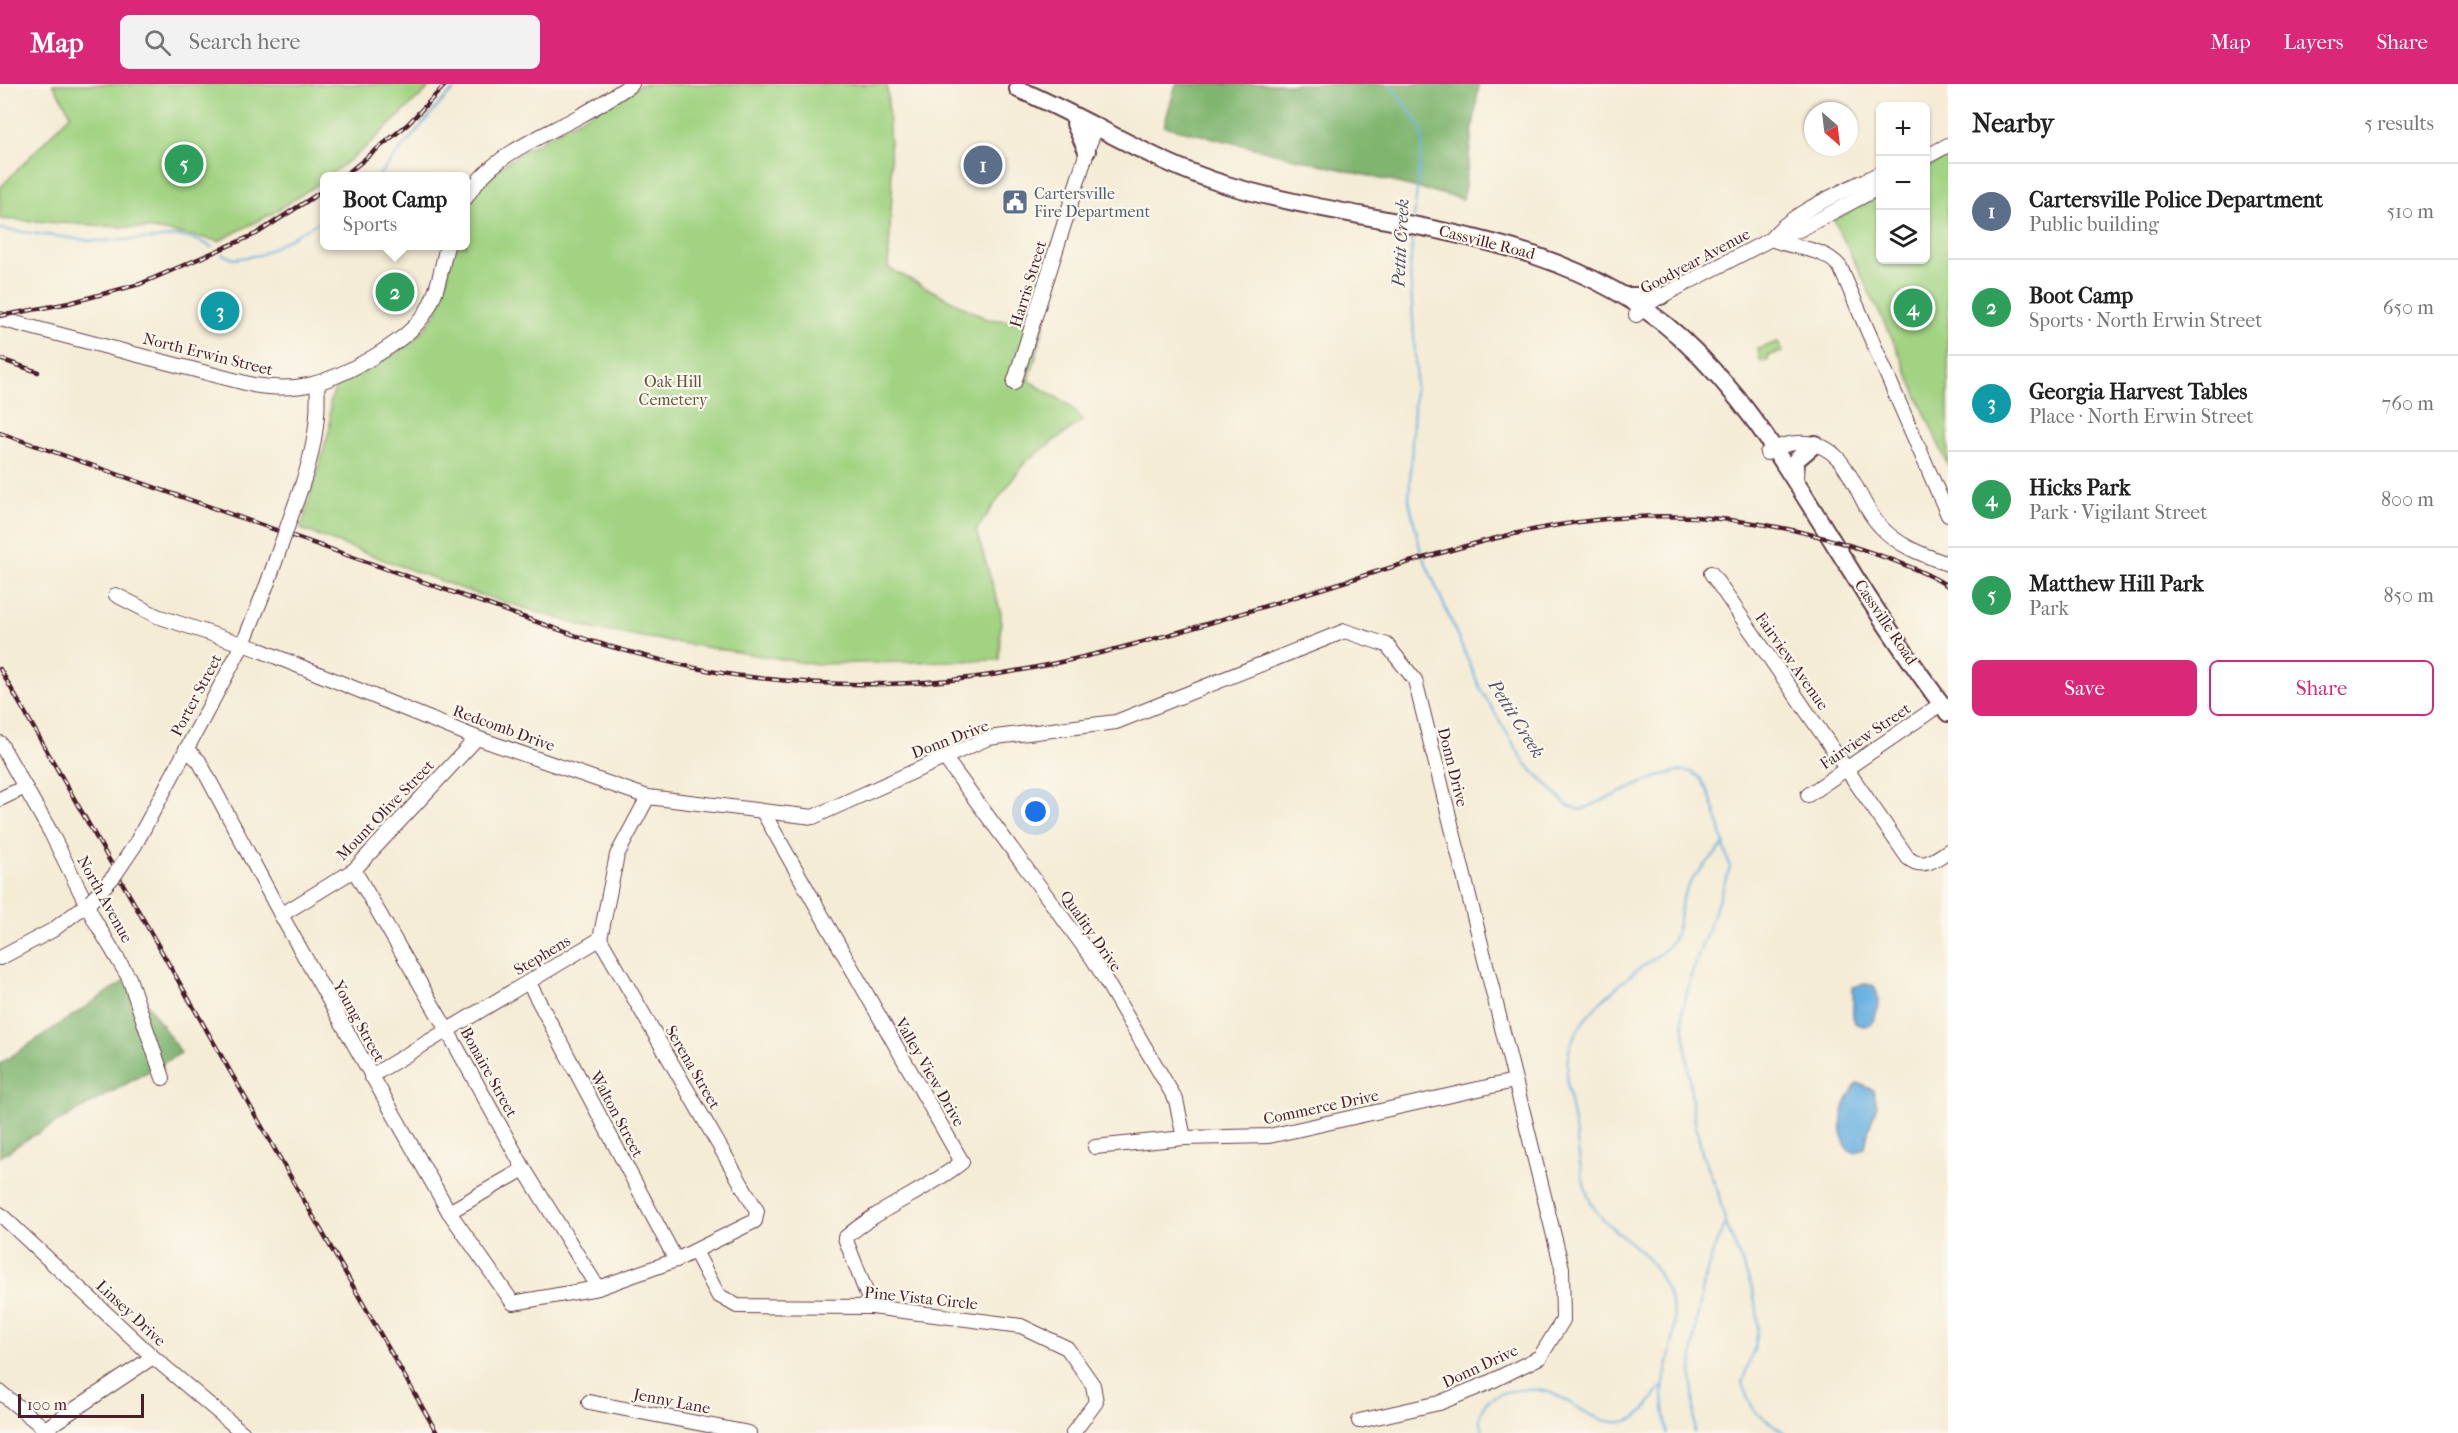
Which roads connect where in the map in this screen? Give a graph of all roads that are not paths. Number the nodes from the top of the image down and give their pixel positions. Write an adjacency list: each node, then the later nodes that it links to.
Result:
1 (632, 84): 10 (street)
2 (1013, 87): 3 (main road, Cassville Road); 4 (main road, Cassville Road)
3 (1075, 124): 4 (main road, Cassville Road); 6 (main road)
4 (1095, 130): 6 (street, Harris Street); 12 (main road, Cassville Road)
5 (1948, 145): 7 (street)
6 (1087, 151): 20 (street, Harris Street)
7 (1928, 156)
8 (1876, 176): 11 (street, Goodyear Avenue)
9 (1876, 190): 11 (street, Goodyear Avenue)
10 (470, 192)
11 (1771, 239): 14 (street, Goodyear Avenue); 24 (street)
12 (1482, 243): 15 (main road, Cassville Road); 16 (main road, Cassville Road)
13 (446, 250): 19 (street, North Erwin Street)
14 (1663, 295): 15 (main road); 16 (street, Goodyear Avenue); 18 (main road)
15 (1625, 296): 16 (main road, Cassville Road)
16 (1639, 311): 18 (main road, Cassville Road); 22 (main road, Cassville Road)
17 (0, 319): 19 (street, North Erwin Street)
18 (1663, 323): 22 (main road, Cassville Road)
19 (317, 383): 29 (street, Porter Street, bridge)
20 (1014, 383)
21 (1815, 444): 22 (street); 23 (main road); 26 (street)
22 (1771, 450): 23 (main road, Cassville Road); 25 (main road, Cassville Road)
23 (1795, 478): 25 (main road, Cassville Road)
24 (1948, 515)
25 (1845, 561): 30 (main road, Cassville Road)
26 (1948, 564)
27 (1711, 573): 35 (street, Fairview Avenue)
28 (116, 595): 29 (street, Redcomb Drive)
29 (243, 644): 31 (street, Redcomb Drive); 33 (street, Porter Street)
30 (1945, 708): 35 (street, Fairview Street)
31 (477, 738): 38 (street, Redcomb Drive); 42 (street, Mount Olive Street)
32 (0, 743): 36 (street, North Avenue)
33 (186, 749): 43 (street, Porter Street, bridge); 44 (street, Young Street)
34 (944, 757): 40 (street, Donn Drive); 51 (street, Donn Drive); 52 (street, Quality Drive)
35 (1847, 768): 37 (street, Fairview Street); 41 (street, Fairview Avenue)
36 (25, 786): 39 (street); 43 (street, North Avenue)
37 (1808, 795)
38 (648, 797): 40 (street, Redcomb Drive); 45 (street)
39 (0, 799)
40 (763, 812): 60 (street, Valley View Drive)
41 (1948, 851)
42 (354, 870): 44 (street, Mount Olive Street); 48 (street, Bonaire Street)
43 (89, 903): 46 (street, Porter Street); 50 (street, North Avenue)
44 (281, 915): 49 (street, Young Street)
45 (600, 939): 47 (street, Stephens); 57 (street, Serena Street)
46 (0, 958)
47 (529, 983): 48 (street, Stephens); 58 (street, Walton Street)
48 (447, 1030): 49 (street, Stephens); 54 (street, Bonaire Street)
49 (371, 1076): 55 (street, Young Street)
50 (163, 1078)
51 (1514, 1081): 52 (street, Commerce Drive); 64 (street, Donn Drive)
52 (1184, 1138): 53 (street, Commerce Drive)
53 (1095, 1148)
54 (524, 1169): 55 (street); 59 (street, Bonaire Street)
55 (449, 1212): 59 (street, Young Street)
56 (0, 1214): 61 (street, Linsey Drive)
57 (695, 1251): 58 (street); 60 (street, Pine Vista Circle)
58 (676, 1260): 59 (street)
59 (598, 1288)
60 (872, 1307): 68 (street, Pine Vista Circle)
61 (153, 1357): 65 (street); 66 (street, Linsey Drive)
62 (0, 1392): 65 (street)
63 (589, 1402): 67 (street, Jenny Lane)
64 (1359, 1421)
65 (48, 1431)
66 (243, 1433)
67 (749, 1433)
68 (1073, 1433)

